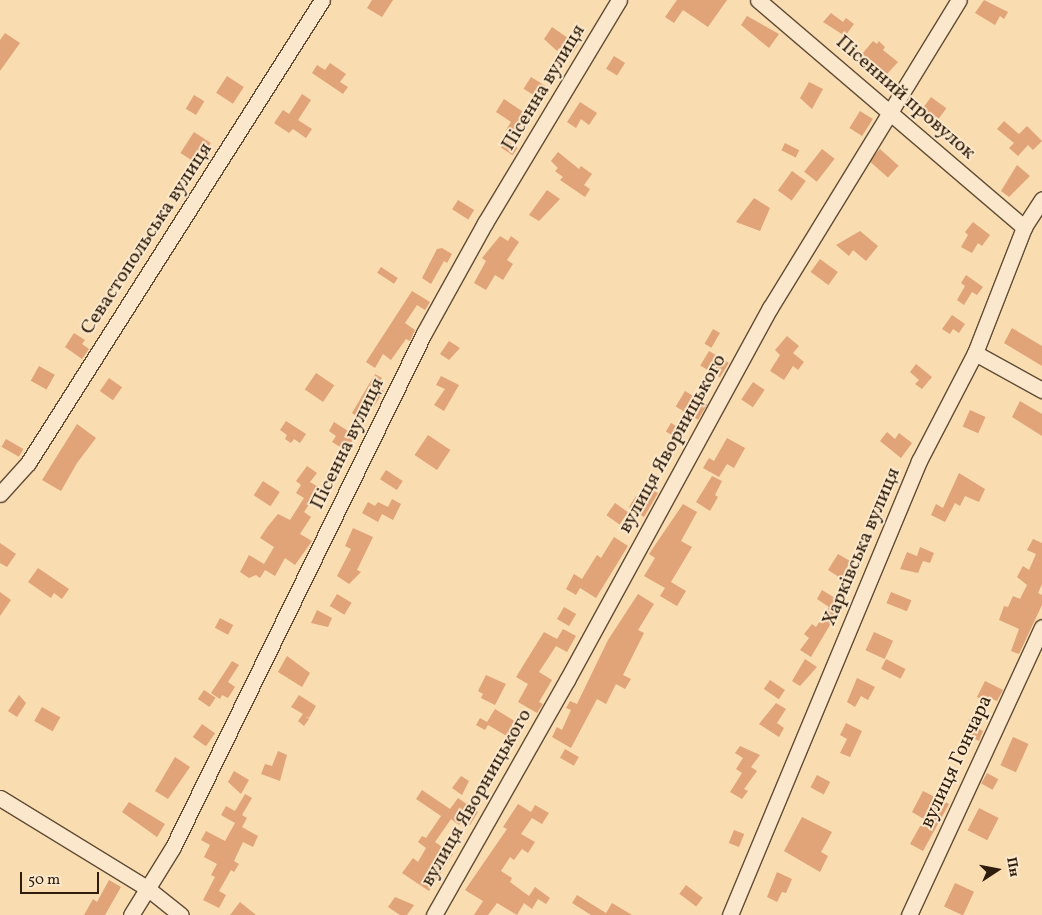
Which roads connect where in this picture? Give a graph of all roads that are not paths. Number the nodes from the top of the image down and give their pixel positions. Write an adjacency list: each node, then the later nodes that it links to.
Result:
1 (322, 0): 10 (street, Севастопольська вулиця)
2 (619, 0): 13 (street, Пісенна вулиця)
3 (758, 0): 5 (street, Пісенний провулок)
4 (959, 0): 5 (street, вулиця Яворницького)
5 (889, 110): 7 (street, Пісенний провулок); 16 (street, вулиця Яворницького)
6 (1042, 200): 7 (street, Харківська вулиця)
7 (1024, 227): 8 (street, Харківська вулиця)
8 (975, 353): 9 (street); 17 (street, Харківська вулиця)
9 (1042, 390)
10 (0, 494)
11 (1042, 627): 18 (street, вулиця Гончара)
12 (0, 798): 13 (street)
13 (147, 888): 14 (street, Пісенна вулиця); 15 (street)
14 (131, 915)
15 (181, 915)
16 (434, 915)
17 (730, 915)
18 (909, 915)

